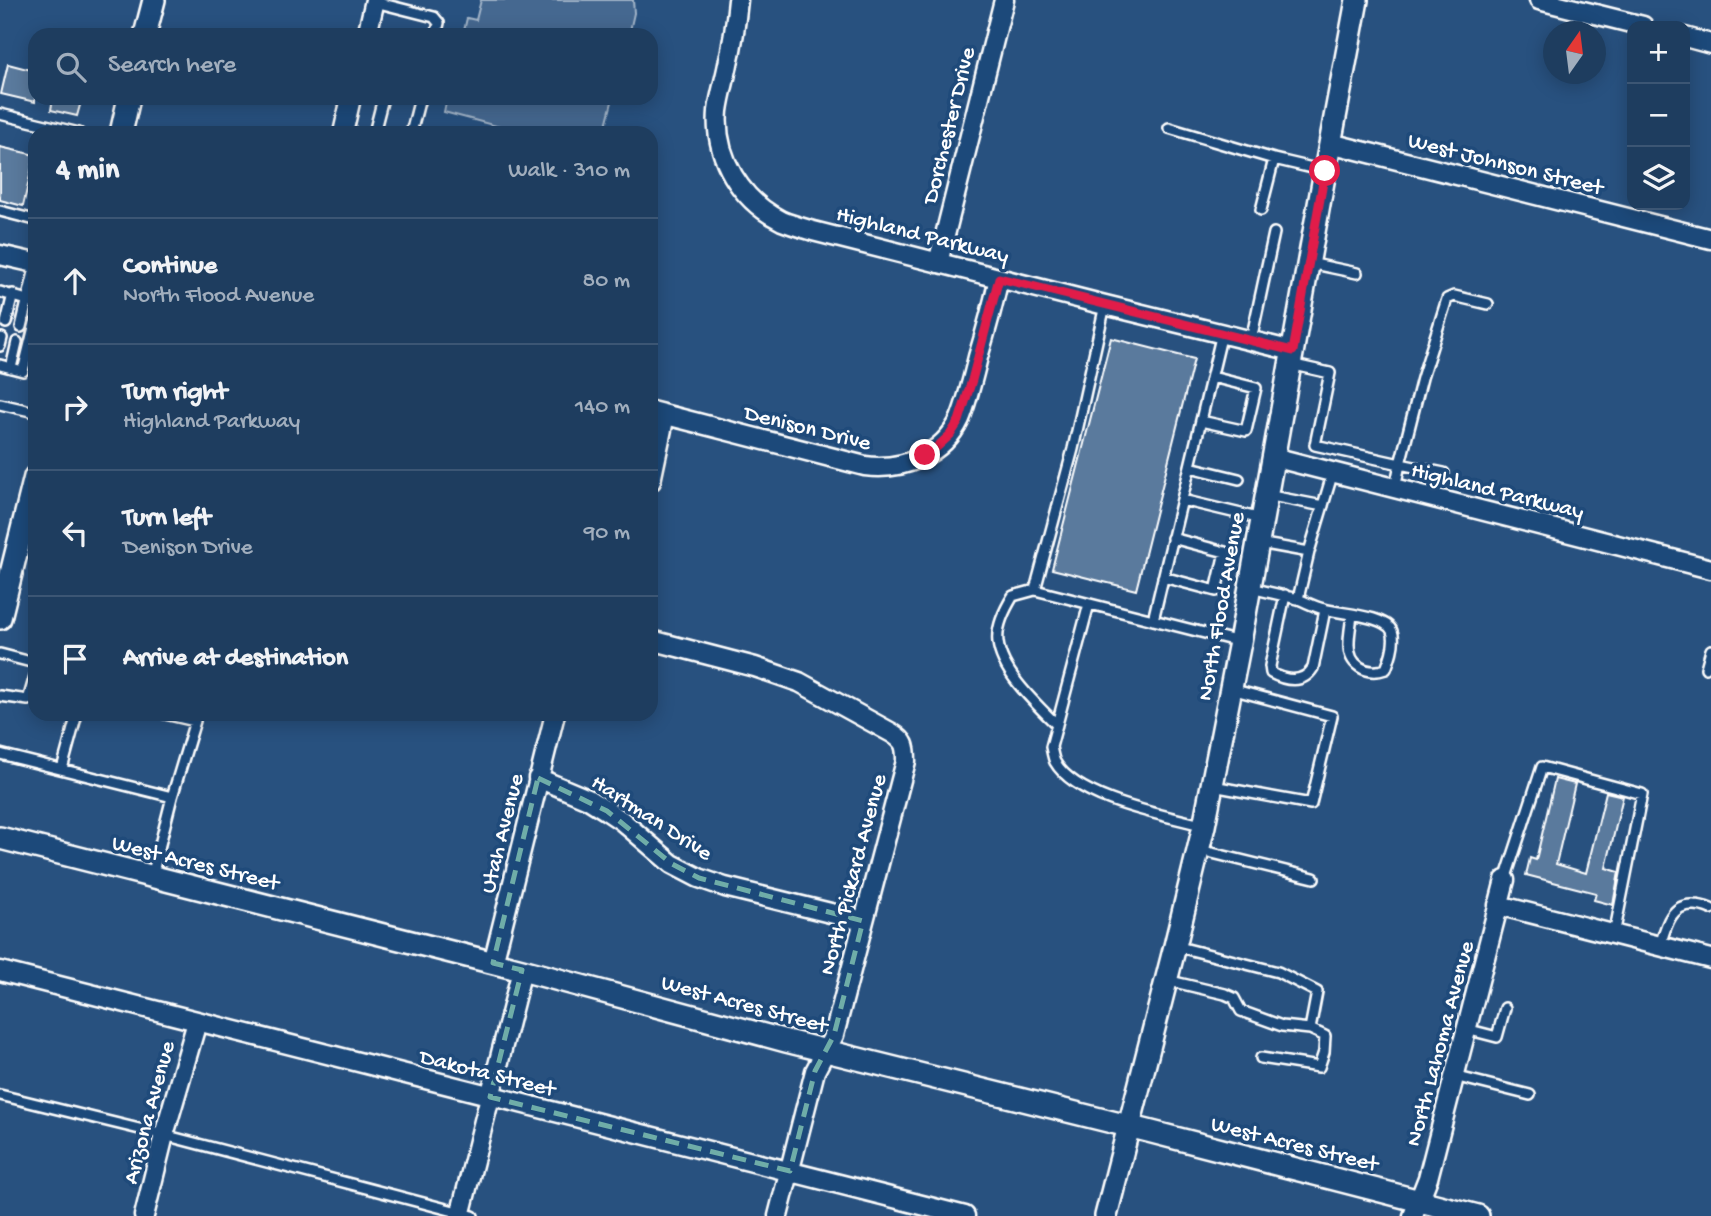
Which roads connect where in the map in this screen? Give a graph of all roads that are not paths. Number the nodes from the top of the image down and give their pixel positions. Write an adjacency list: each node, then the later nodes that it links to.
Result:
1 (154, 0): 8 (street)
2 (738, 0): 34 (street, Highland Parkway)
3 (1004, 0): 34 (street, Dorchester Drive)
4 (1357, 0): 24 (street, North Flood Avenue)
5 (1539, 0): 7 (street)
6 (375, 1): 9 (street); 10 (lane)
7 (1627, 22)
8 (147, 28)
9 (369, 28)
10 (438, 28)
11 (1690, 38): 12 (street)
12 (1711, 44)
13 (127, 105): 19 (street)
14 (349, 105): 20 (street)
15 (381, 105): 21 (lane)
16 (418, 105): 22 (lane)
17 (0, 114): 18 (lane)
18 (50, 126)
19 (123, 126)
20 (345, 126)
21 (376, 126)
22 (413, 126)
23 (1169, 128): 25 (lane)
24 (1330, 143): 26 (street, North Flood Avenue); 31 (street, West Johnson Street)
25 (1274, 159): 26 (lane); 27 (lane)
26 (1325, 171): 35 (street, North Flood Avenue)
27 (1261, 210)
28 (0, 211): 29 (lane)
29 (28, 218)
30 (1273, 233): 47 (lane)
31 (1711, 239)
32 (0, 255): 33 (street)
33 (28, 263)
34 (938, 263): 37 (street, Highland Parkway)
35 (1308, 263): 36 (lane); 49 (street, North Flood Avenue)
36 (1357, 273)
37 (999, 278): 42 (street, Highland Parkway); 56 (street, Denison Drive)
38 (0, 292): 39 (lane)
39 (13, 295): 40 (lane); 44 (lane)
40 (28, 301)
41 (1488, 304): 59 (lane)
42 (1105, 305): 46 (street, Highland Parkway); 76 (lane)
43 (28, 310): 45 (lane)
44 (6, 323)
45 (21, 327)
46 (1222, 333): 47 (street, Highland Parkway); 53 (lane)
47 (1251, 340): 49 (street, Highland Parkway)
48 (17, 342): 52 (lane)
49 (1292, 358): 58 (street, North Flood Avenue); 59 (lane)
50 (0, 365): 52 (lane)
51 (28, 365): 52 (lane)
52 (11, 368)
53 (1212, 377): 57 (lane); 57 (lane)
54 (0, 404): 55 (lane)
55 (28, 410)
56 (658, 413)
57 (1201, 421): 60 (lane)
58 (1273, 457): 61 (street, Highland Parkway); 65 (street, North Flood Avenue)
59 (1400, 464): 62 (lane); 64 (lane)
60 (1190, 467): 63 (lane); 66 (lane)
61 (1333, 472): 64 (street, Highland Parkway); 67 (lane)
62 (1444, 473)
63 (1239, 479)
64 (1395, 488): 73 (street, Highland Parkway)
65 (1266, 495): 67 (lane); 69 (street, North Flood Avenue)
66 (1182, 500): 69 (lane); 70 (lane)
67 (1323, 506): 72 (lane)
68 (28, 508): 82 (street)
69 (1262, 519): 71 (street, North Flood Avenue)
70 (1172, 538): 74 (lane); 74 (lane)
71 (1258, 543): 72 (lane); 75 (street, North Flood Avenue)
72 (1309, 552): 78 (lane)
73 (1711, 569)
74 (1163, 577): 83 (lane)
75 (1250, 588): 77 (lane); 85 (street, North Flood Avenue)
76 (1035, 590): 79 (lane); 96 (lane)
77 (1285, 595): 78 (lane); 80 (lane)
78 (1298, 598): 80 (lane)
79 (1089, 604): 83 (lane); 96 (lane)
80 (1325, 610): 81 (lane)
81 (1352, 615): 81 (lane)
82 (0, 618)
83 (1153, 620): 85 (lane)
84 (658, 642): 110 (street, North Pickard Avenue)
85 (1240, 642): 90 (street, North Flood Avenue)
86 (1711, 650): 89 (lane)
87 (0, 654): 88 (lane)
88 (28, 661)
89 (1706, 668)
90 (1231, 689): 100 (street, North Flood Avenue); 100 (lane)
91 (0, 696): 92 (lane)
92 (28, 700)
93 (75, 721): 98 (lane)
94 (195, 721): 101 (lane)
95 (553, 721): 99 (street, Utah Avenue)
96 (1057, 725): 102 (lane)
97 (0, 754): 98 (lane)
98 (62, 769): 101 (lane)
99 (538, 778): 110 (street, Hartman Drive); 115 (street, Utah Avenue)
100 (1212, 785): 102 (street, North Flood Avenue)
101 (172, 797): 105 (lane)
102 (1204, 826): 104 (street, North Flood Avenue)
103 (0, 838): 105 (street, West Acres Street)
104 (1198, 849): 106 (lane); 112 (street, North Flood Avenue)
105 (152, 876): 115 (street, West Acres Street)
106 (1314, 878)
107 (1505, 880): 108 (street, North Lahoma Avenue); 111 (lane)
108 (1498, 905): 111 (street); 122 (street, North Lahoma Avenue)
109 (1711, 909): 113 (lane)
110 (863, 921): 123 (street, North Pickard Avenue)
111 (1614, 935): 113 (street)
112 (1175, 946): 118 (street, North Flood Avenue); 121 (lane)
113 (1660, 946): 114 (street)
114 (1711, 959)
115 (493, 963): 117 (street, West Acres Street)
116 (0, 971): 120 (street, Dakota Street)
117 (522, 971): 123 (street, West Acres Street); 128 (street)
118 (1166, 980): 121 (lane); 129 (street, North Flood Avenue)
119 (1505, 1008): 122 (lane)
120 (197, 1022): 128 (street, Dakota Street); 130 (street, Arizona Avenue)
121 (1310, 1029): 124 (lane)
122 (1466, 1029): 125 (street, North Lahoma Avenue)
123 (826, 1050): 129 (street, West Acres Street); 131 (street, North Pickard Avenue)
124 (1261, 1058)
125 (1454, 1076): 127 (lane); 132 (street, North Lahoma Avenue)
126 (0, 1095): 130 (lane)
127 (1530, 1095)
128 (490, 1097): 131 (street, Dakota Street); 133 (street)
129 (1130, 1127): 132 (street, West Acres Street); 137 (street, North Flood Avenue)
130 (164, 1135): 133 (lane); 134 (street, Arizona Avenue)
131 (790, 1171): 135 (street, North Pickard Avenue); 136 (street, Dakota Street)
132 (1416, 1208): 138 (street, West Acres Street)
133 (464, 1215)
134 (144, 1216)
135 (778, 1216)
136 (965, 1216)
137 (1106, 1216)
138 (1478, 1216)

